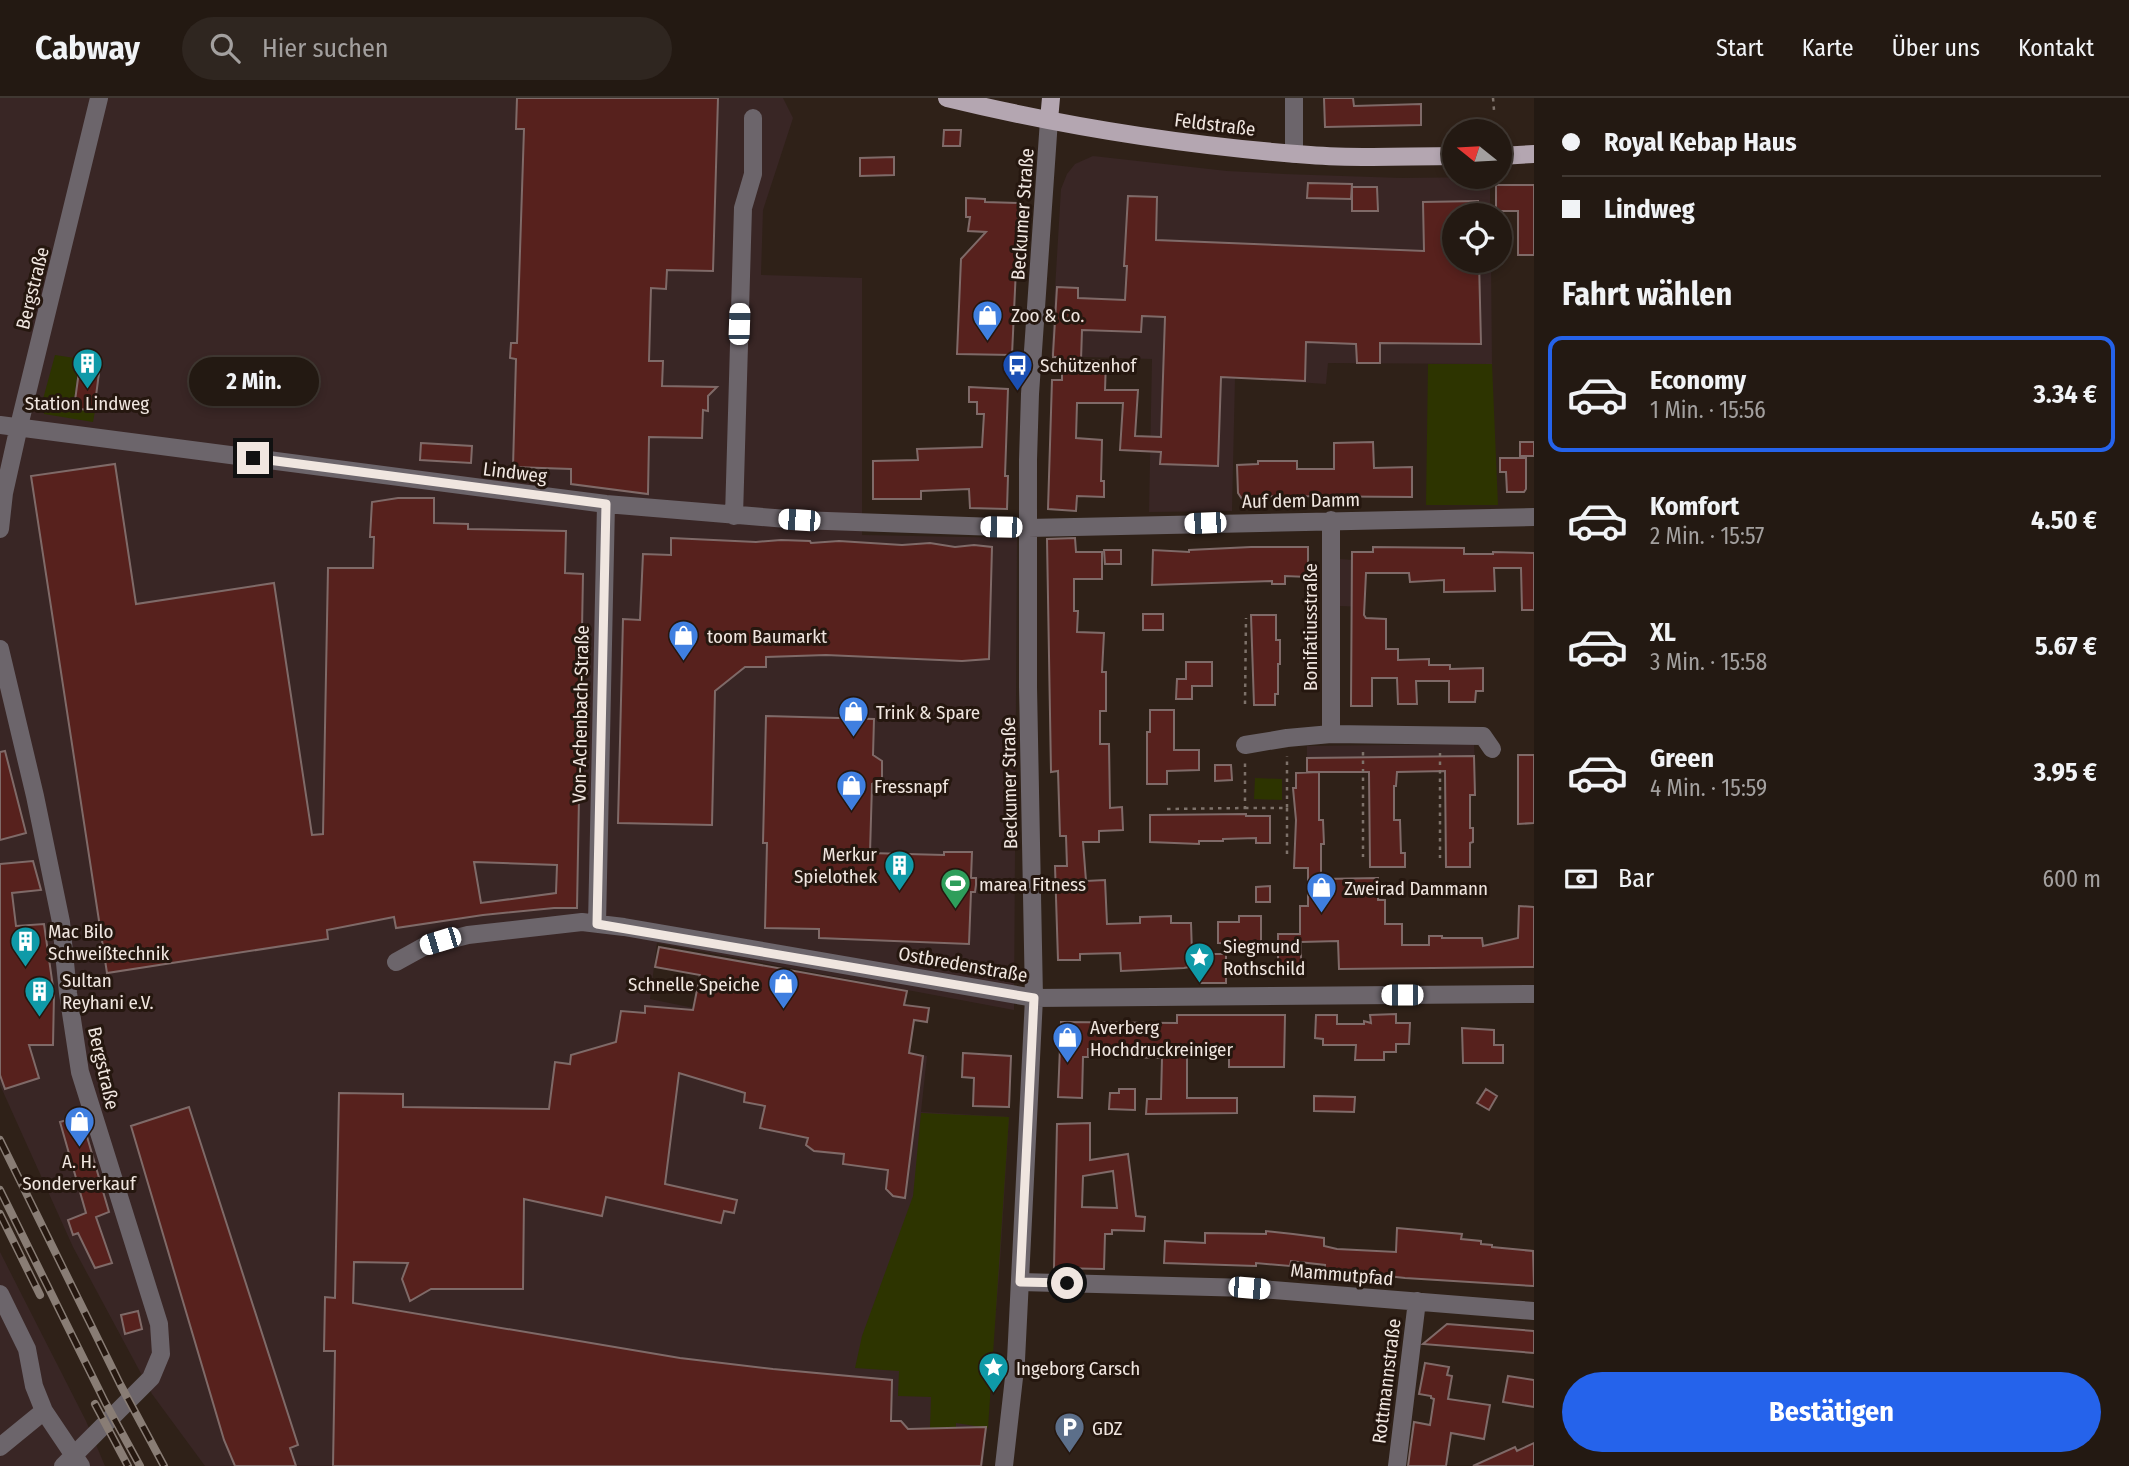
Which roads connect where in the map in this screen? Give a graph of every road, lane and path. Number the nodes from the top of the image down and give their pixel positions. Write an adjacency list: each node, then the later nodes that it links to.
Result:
1 (99, 98): 14 (street, Bergstraße)
2 (947, 98): 8 (main road, Feldstraße)
3 (1051, 98): 8 (main road, Beckumer Straße)
4 (1294, 98): 9 (street)
5 (1493, 98): 6 (path)
6 (1494, 110)
7 (753, 118): 16 (street)
8 (1049, 120): 9 (main road, Feldstraße); 19 (street, Beckumer Straße)
9 (1294, 154): 12 (main road, Feldstraße)
10 (1534, 154): 11 (main road)
11 (1512, 155)
12 (1442, 156)
13 (0, 425): 14 (street, Lindweg)
14 (19, 426): 15 (street, Lindweg); 20 (street, Bergstraße)
15 (606, 504): 16 (street, Lindweg); 36 (street, Von-Achenbach-Straße)
16 (734, 516): 19 (street, Lindweg)
17 (1534, 517): 18 (street, Auf dem Damm)
18 (1331, 520): 19 (street, Auf dem Damm); 24 (street, Bonifatiusstraße)
19 (1028, 528): 39 (street, Beckumer Straße)
20 (0, 529)
21 (1246, 618): 23 (path)
22 (0, 649): 46 (street, Bergstraße)
23 (1245, 704)
24 (1331, 734): 25 (street); 27 (street)
25 (1363, 734): 26 (street); 34 (path)
26 (1440, 735): 29 (street); 35 (path)
27 (1287, 738): 28 (street); 31 (path)
28 (1245, 745): 30 (path)
29 (1492, 749)
30 (1245, 808): 31 (path); 32 (path)
31 (1287, 808): 33 (path)
32 (1167, 809)
33 (1287, 857)
34 (1363, 857)
35 (1440, 858)
36 (597, 924): 37 (street, Ostbredenstraße); 39 (street, Ostbredenstraße)
37 (396, 961)
38 (1534, 994): 39 (street, Ostbredenstraße)
39 (1034, 998): 40 (street, Beckumer Straße)
40 (1020, 1282): 42 (street, Mammutpfad); 47 (street, Beckumer Straße)
41 (0, 1294): 44 (street)
42 (1417, 1301): 43 (street, Mammutpfad); 48 (street, Rottmannstraße)
43 (1534, 1311)
44 (44, 1411): 45 (street); 46 (street)
45 (0, 1447)
46 (73, 1462)
47 (1004, 1466)
48 (1397, 1466)

